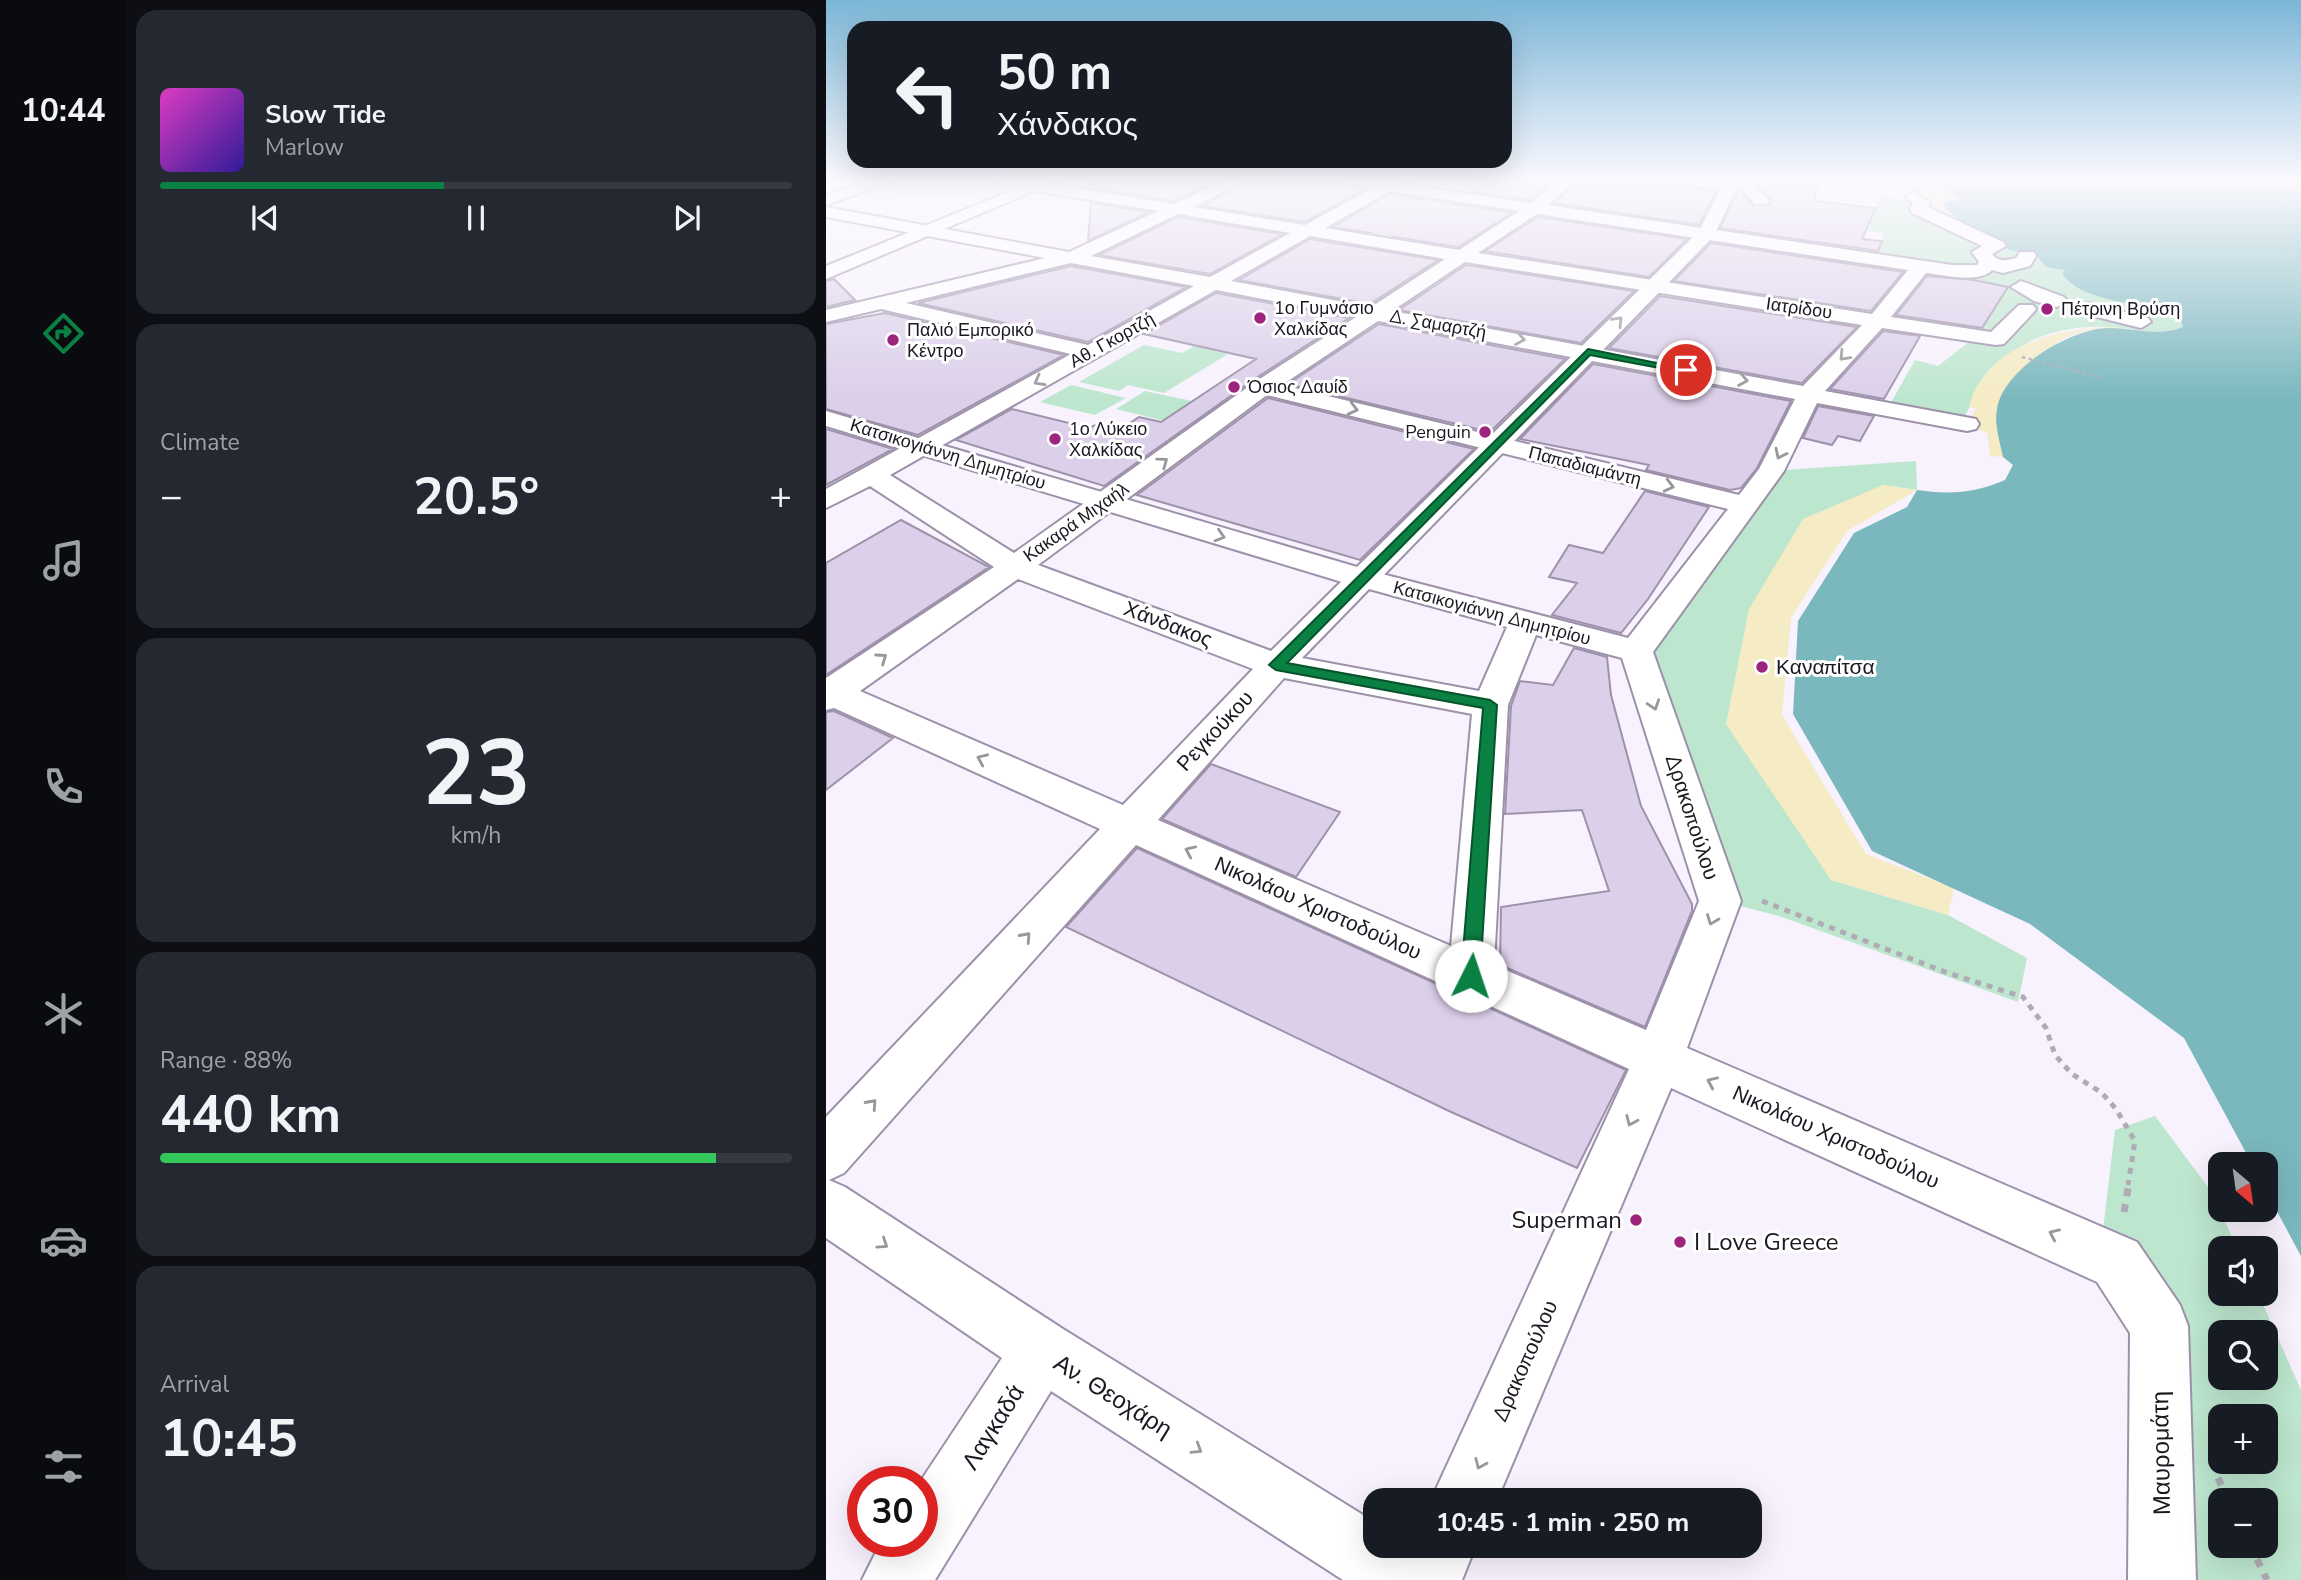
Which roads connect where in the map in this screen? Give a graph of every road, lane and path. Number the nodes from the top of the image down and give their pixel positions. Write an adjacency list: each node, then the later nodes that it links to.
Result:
1 (873, 254): 17 (street)
2 (1055, 254): 13 (street, Δ. Σαμαρτζή)
3 (1080, 254): 13 (street)
4 (1266, 254): 19 (street, Αθ. Γκορτζή)
5 (1444, 254): 11 (street, Ιατρίδου)
6 (1462, 254): 11 (street, Κακαρά Μιχαήλ)
7 (1686, 254): 20 (street, Ρεγκούκου)
8 (1758, 254): 14 (street)
9 (1840, 254): 16 (street)
10 (1982, 254): 15 (street)
11 (1458, 256): 20 (street, Ιατρίδου); 24 (street, Κακαρά Μιχαήλ)
12 (2027, 256): 15 (street)
13 (1073, 257): 19 (street, Δ. Σαμαρτζή); 22 (street)
14 (1752, 261)
15 (1986, 266): 16 (street); 28 (street)
16 (1921, 267): 26 (street)
17 (826, 273)
18 (1736, 279): 21 (street)
19 (1214, 283): 24 (street, Δ. Σαμαρτζή); 29 (street, Αθ. Γκορτζή)
20 (1650, 288): 21 (street, Ιατρίδου); 30 (street, Ρεγκούκου, one-way to 20)
21 (1720, 297): 26 (street, Ιατρίδου)
22 (878, 303): 25 (street); 29 (street)
23 (2088, 309): 27 (street)
24 (1374, 313): 30 (street, Δ. Σαμαρτζή, one-way to 30); 32 (street, Κακαρά Μιχαήλ)
25 (826, 316)
26 (1878, 320): 28 (street, Ιατρίδου); 33 (street, one-way to 33)
27 (2125, 320)
28 (1997, 345): 31 (path)
29 (1091, 352): 37 (street, Αθ. Γκορτζή, one-way to 37)
30 (1588, 352): 33 (street, Δ. Σαμαρτζή, one-way to 33); 36 (street, Ρεγκούκου)
31 (2099, 377)
32 (1263, 387): 36 (street, Παπαδιαμάντη, one-way to 36); 40 (street, Κακαρά Μιχαήλ, one-way to 32)
33 (1810, 393): 35 (street, Δ. Σαμαρτζή); 41 (street, one-way to 41)
34 (826, 418): 37 (street, Κατσικογιάννη Δημητρίου)
35 (1967, 424)
36 (1498, 444): 41 (street, Παπαδιαμάντη, one-way to 41); 43 (street, Ρεγκούκου)
37 (922, 446): 38 (street, Αθ. Γκορτζή); 40 (street, Κατσικογιάννη Δημητρίου)
38 (872, 475): 39 (street, Αθ. Γκορτζή); 42 (street, Χάνδακος)
39 (826, 500)
40 (1108, 502): 42 (street, Κακαρά Μιχαήλ); 43 (street, Κατσικογιάννη Δημητρίου, one-way to 43)
41 (1743, 504): 45 (street)
42 (1013, 566): 46 (street, Χάνδακος); 47 (street, Κακαρά Μιχαήλ, one-way to 42)
43 (1363, 578): 44 (street, Κατσικογιάννη Δημητρίου); 46 (street, Ρεγκούκου)
44 (1525, 623): 45 (street, Κατσικογιάννη Δημητρίου); 48 (street)
45 (1636, 651): 50 (street, Δρακοπούλου, one-way to 50)
46 (1276, 665): 48 (street, Χάνδακος); 49 (street, Ρεγκούκου)
47 (828, 693): 49 (street, Νικολάου Χριστοδούλου, one-way to 47)
48 (1490, 705): 51 (street)
49 (1129, 824): 51 (street, Νικολάου Χριστοδούλου, one-way to 49); 53 (street, Ρεγκούκου, one-way to 49)
50 (1720, 901): 52 (street, Δρακοπούλου, one-way to 52); 55 (path)
51 (1471, 976): 52 (street, Νικολάου Χριστοδούλου)
52 (1659, 1059): 55 (street, Νικολάου Χριστοδούλου, one-way to 52); 57 (street, Δρακοπούλου, one-way to 57)
53 (826, 1155)
54 (826, 1206): 56 (street, Αν. Θεοχάρη, one-way to 56)
55 (2117, 1262): 65 (street, Μαυρομάτη)
56 (1042, 1350): 58 (street, Λαγκαδά); 63 (street, Αν. Θεοχάρη, one-way to 63)
57 (1469, 1488)
58 (938, 1513)
59 (910, 1557): 62 (street, Λαγκαδά)
60 (1437, 1558): 64 (street)
61 (2256, 1558): 66 (path)
62 (896, 1580)
63 (1404, 1580)
64 (1428, 1580)
65 (2162, 1580)
66 (2267, 1580)

